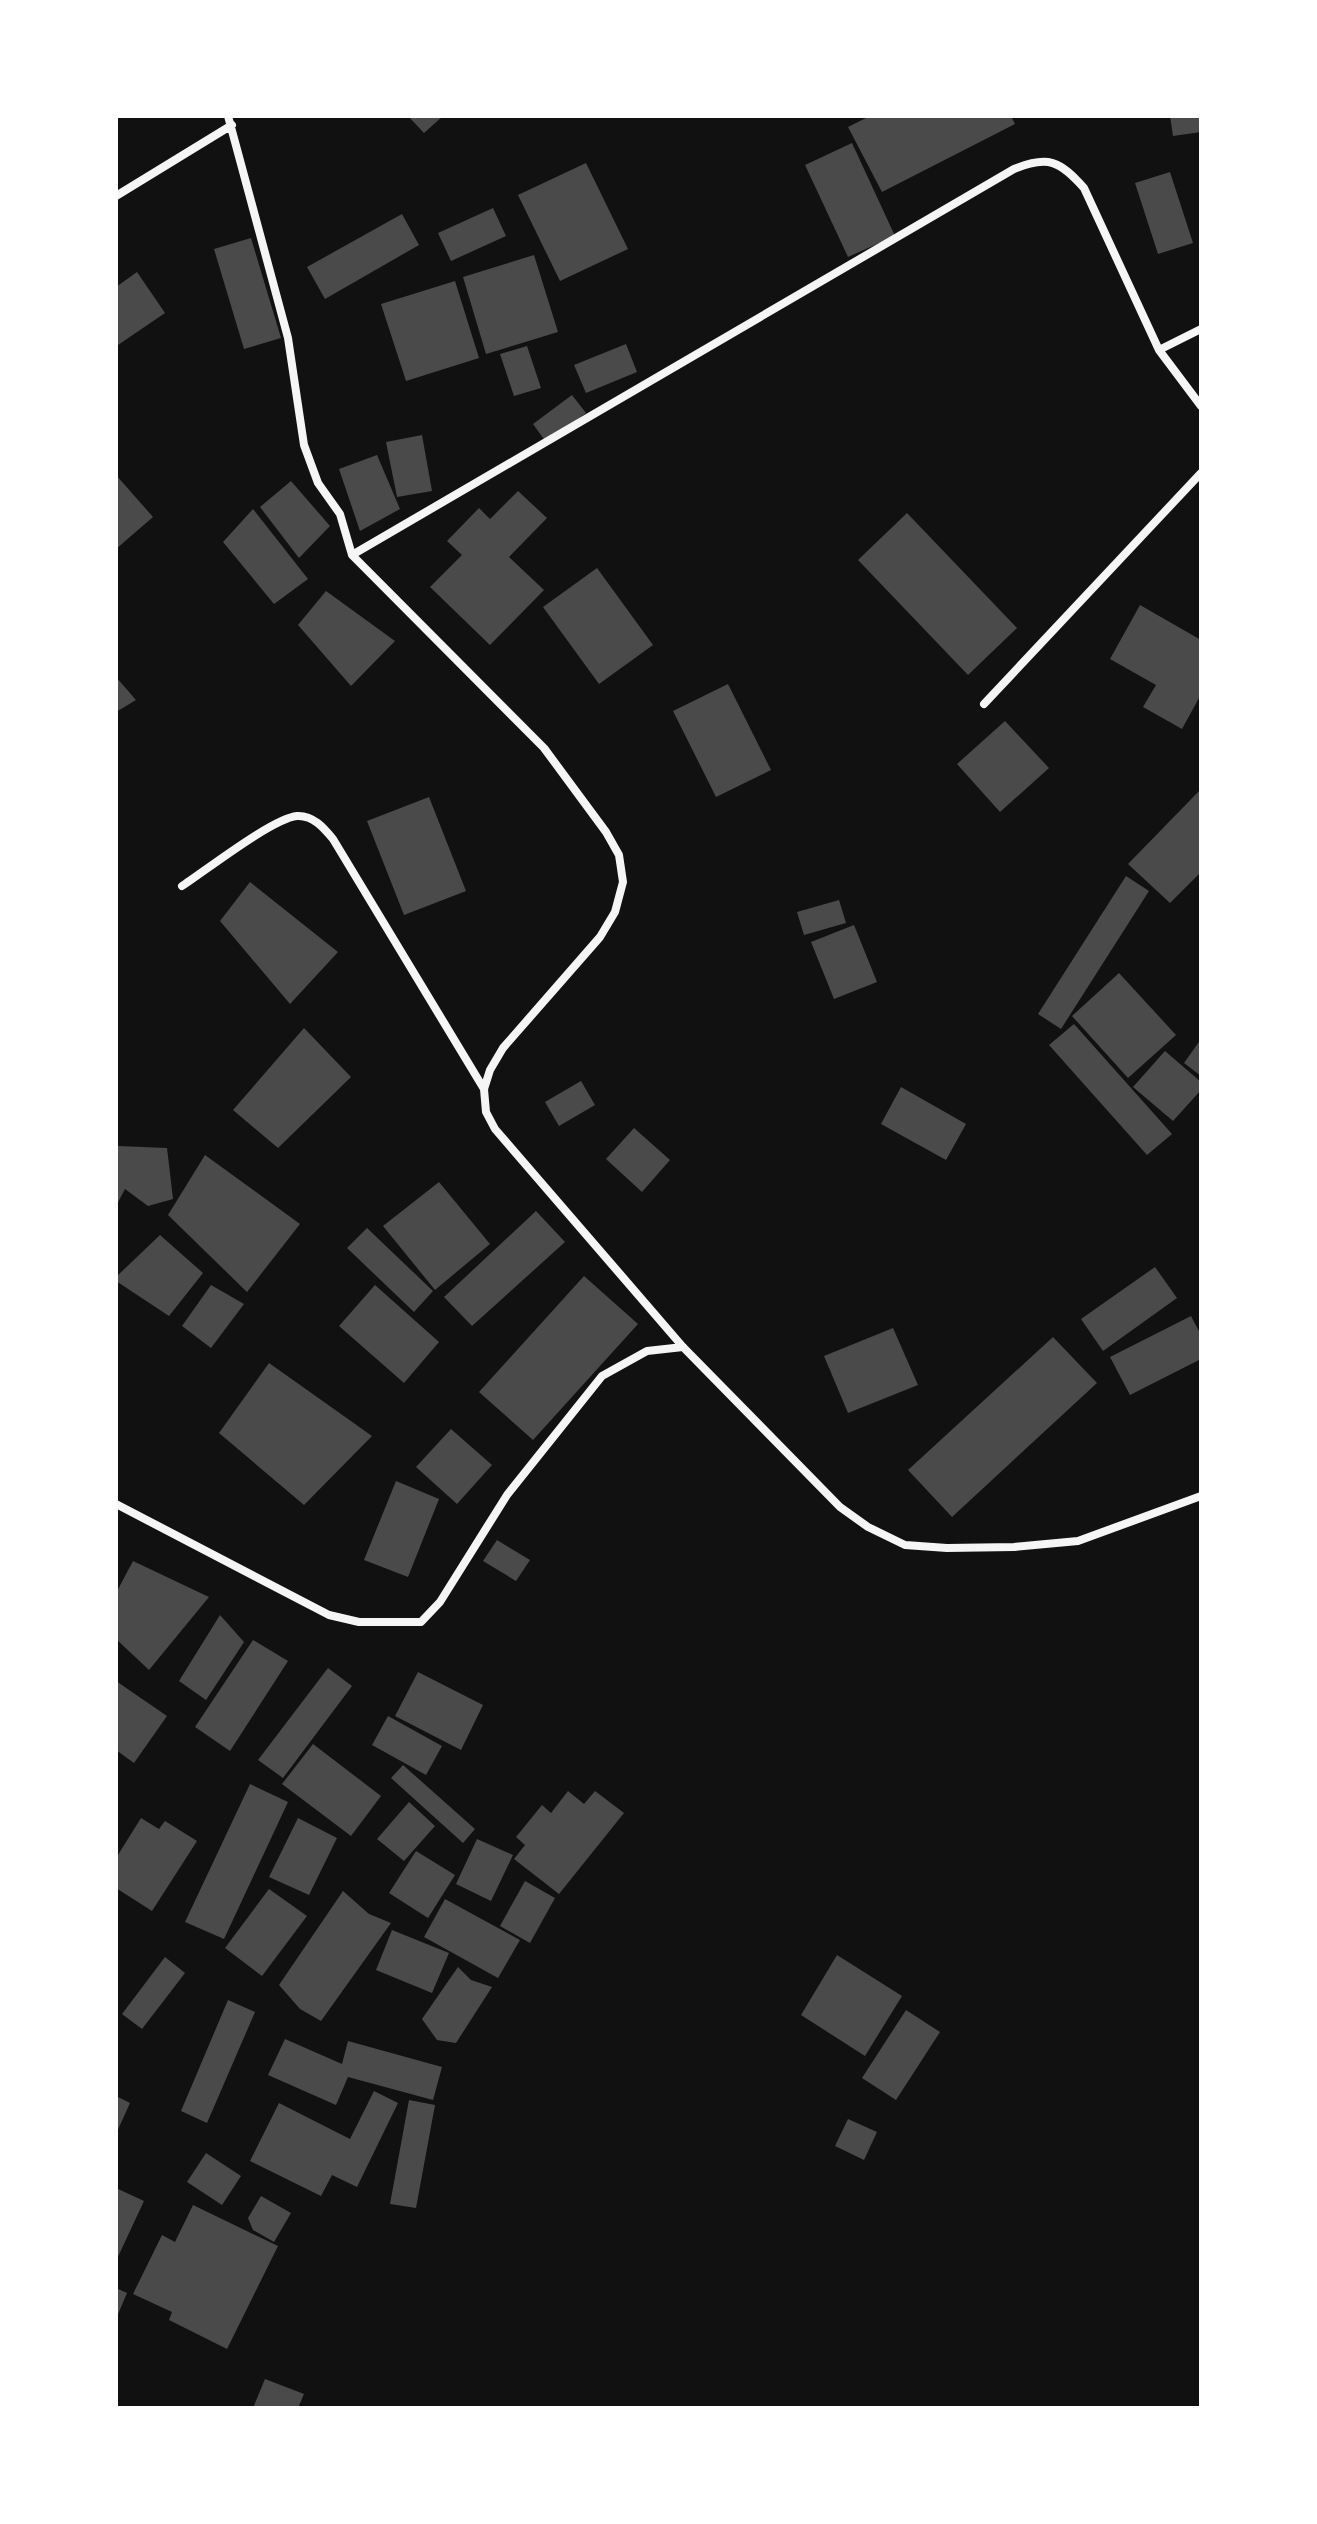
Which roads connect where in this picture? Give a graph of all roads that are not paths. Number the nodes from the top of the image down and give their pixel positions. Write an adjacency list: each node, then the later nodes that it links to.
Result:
1 (230, 120): 2 (street); 7 (street)
2 (116, 196)
3 (1201, 329): 4 (street)
4 (1159, 350): 5 (street); 7 (street)
5 (1201, 406)
6 (1201, 473): 8 (street)
7 (352, 555): 10 (street)
8 (984, 704)
9 (182, 886): 10 (street)
10 (484, 1089): 11 (street)
11 (683, 1347): 12 (street); 13 (street)
12 (1201, 1496)
13 (116, 1504)

